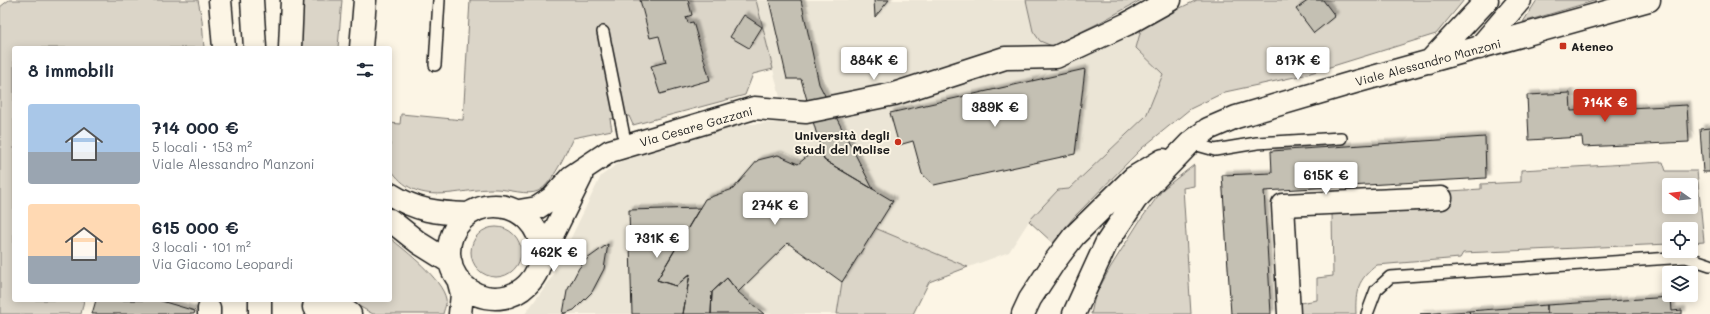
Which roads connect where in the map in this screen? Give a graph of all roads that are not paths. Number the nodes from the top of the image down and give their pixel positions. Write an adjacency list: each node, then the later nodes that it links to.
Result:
1 (220, 0): 11 (street)
2 (252, 0): 12 (street)
3 (292, 0): 13 (street)
4 (365, 0): 14 (street)
5 (439, 0): 17 (lane)
6 (1170, 0): 20 (street, Via Cesare Gazzani)
7 (1487, 0): 16 (street)
8 (1520, 0): 15 (street)
9 (1650, 0): 15 (street, Viale Alessandro Manzoni)
10 (603, 32): 20 (lane)
11 (224, 46)
12 (255, 46)
13 (290, 46)
14 (361, 46)
15 (1479, 48): 16 (street, Viale Alessandro Manzoni)
16 (1428, 62): 19 (street, Viale Alessandro Manzoni)
17 (435, 65)
18 (1341, 138): 19 (lane)
19 (1190, 143): 37 (street, Viale Alessandro Manzoni); 38 (street, Viale Alessandro Manzoni)
20 (626, 146): 21 (street, Via Cesare Gazzani)
21 (588, 164): 24 (street, Via Cesare Gazzani); 27 (street)
22 (392, 195): 25 (street)
23 (1441, 198): 39 (street)
24 (519, 211): 25 (street); 27 (street)
25 (468, 214): 29 (street)
26 (392, 222): 29 (street)
27 (541, 258): 30 (street)
28 (1710, 265): 40 (lane)
29 (454, 271): 30 (street); 35 (street)
30 (522, 289): 36 (street)
31 (260, 302): 33 (street)
32 (314, 307): 34 (street)
33 (260, 314)
34 (350, 314)
35 (460, 314)
36 (510, 314)
37 (1023, 314)
38 (1074, 314)
39 (1289, 314)
40 (1367, 314)

